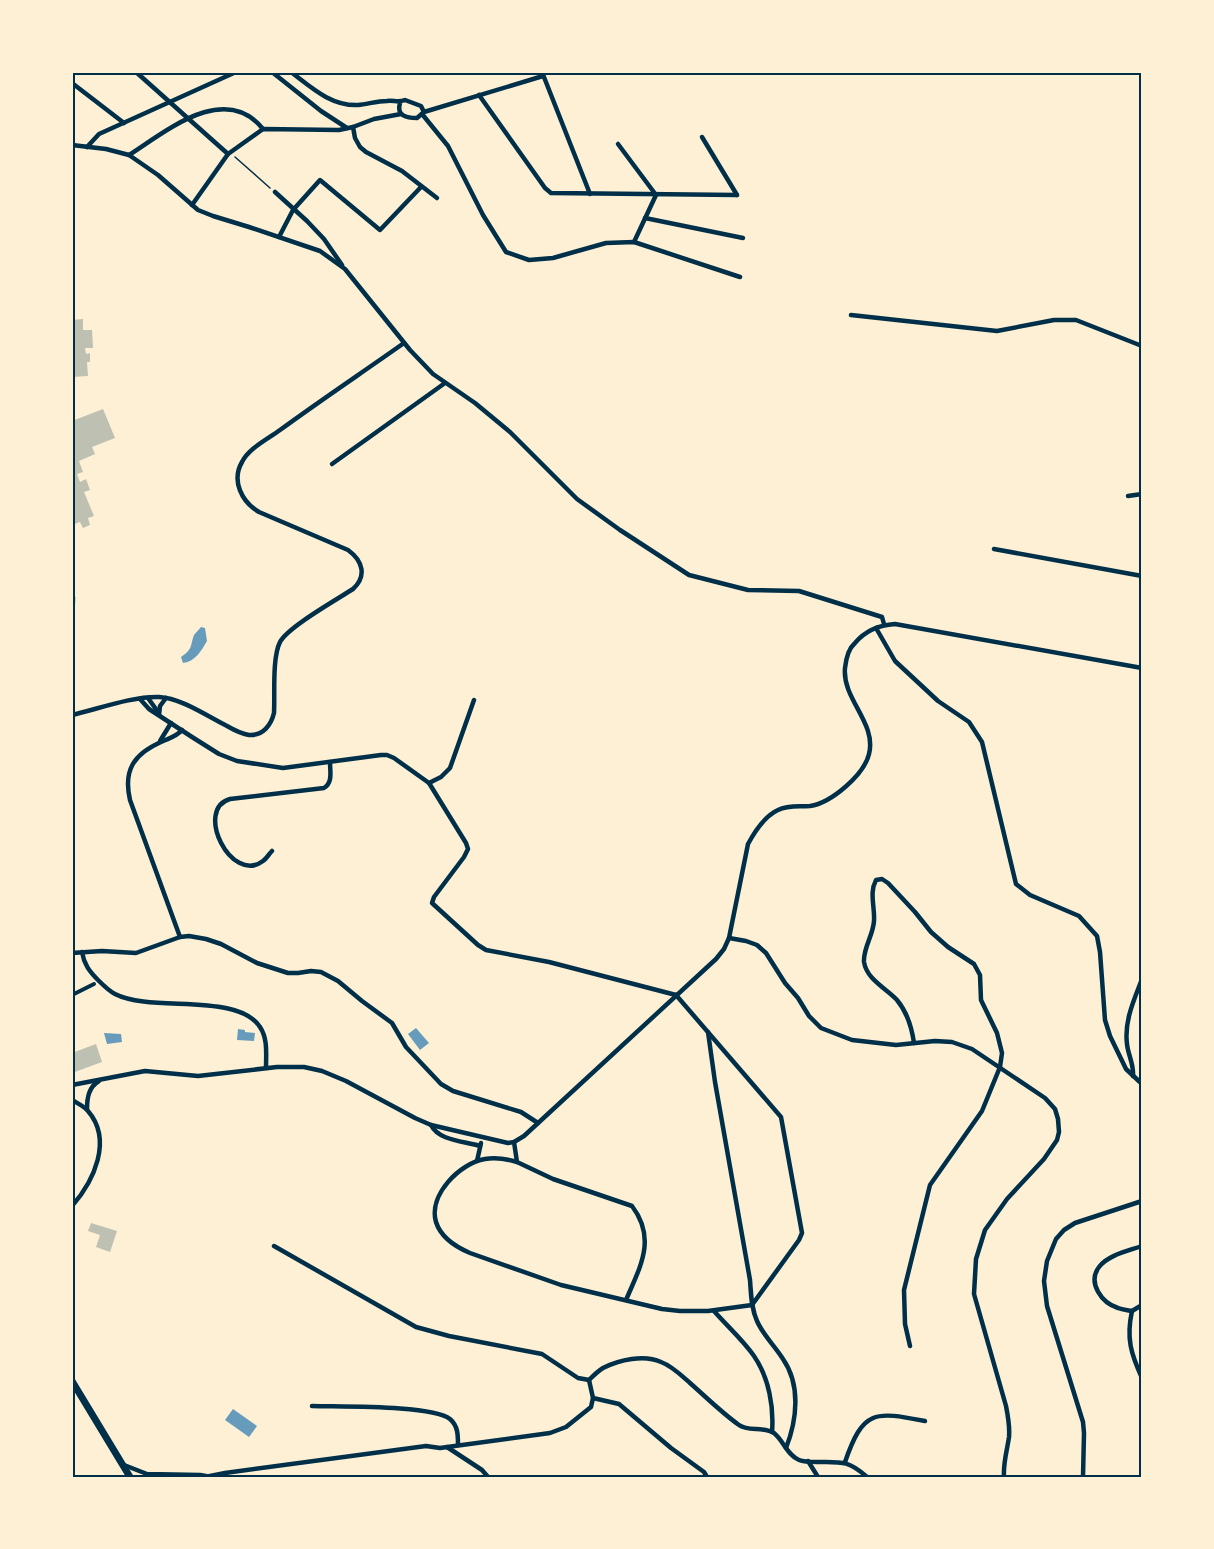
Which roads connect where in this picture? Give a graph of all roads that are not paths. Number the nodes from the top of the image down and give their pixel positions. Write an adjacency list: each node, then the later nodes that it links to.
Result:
1 (136, 72): 8 (street)
2 (236, 72): 8 (street)
3 (272, 72): 14 (street)
4 (291, 72): 9 (street)
5 (543, 74): 7 (street); 24 (street)
6 (72, 83): 13 (street)
7 (479, 95): 10 (street); 24 (street)
8 (170, 103): 12 (street); 13 (street)
9 (400, 103): 10 (street); 11 (street)
10 (423, 113): 11 (street); 32 (street)
11 (400, 114): 14 (street)
12 (187, 118): 15 (street); 20 (street); 21 (street)
13 (124, 123): 19 (street)
14 (350, 128): 15 (street); 22 (street)
15 (263, 129): 20 (street)
16 (702, 137): 25 (street)
17 (618, 144): 25 (street)
18 (72, 145): 19 (street)
19 (87, 147): 21 (street)
20 (229, 154): 27 (street)
21 (129, 155): 27 (street)
22 (421, 187): 26 (street); 28 (street)
23 (275, 192): 28 (street)
24 (590, 194): 25 (street)
25 (656, 195): 29 (street)
26 (437, 198)
27 (192, 205): 30 (street)
28 (293, 210): 30 (street); 33 (street)
29 (645, 219): 31 (street); 32 (street)
30 (279, 237): 33 (street)
31 (742, 238)
32 (634, 242): 34 (street)
33 (345, 269): 36 (street)
34 (740, 277)
35 (851, 315): 37 (street)
36 (404, 343): 38 (street); 48 (street)
37 (1142, 346)
38 (445, 383): 39 (street); 44 (street)
39 (332, 464)
40 (1142, 494): 41 (street)
41 (1128, 496)
42 (994, 549): 43 (street)
43 (1142, 576)
44 (884, 624): 45 (street); 46 (street)
45 (876, 628): 60 (street); 71 (street)
46 (1142, 668)
47 (148, 698): 48 (street); 49 (street); 52 (street)
48 (166, 698): 52 (street)
49 (141, 699): 51 (street); 52 (street)
50 (474, 700): 57 (street)
51 (72, 715)
52 (159, 715): 53 (street)
53 (171, 723): 54 (street); 55 (street)
54 (182, 730): 55 (street); 56 (street)
55 (159, 742): 59 (street)
56 (330, 762): 57 (street); 58 (street)
57 (429, 783): 66 (street)
58 (273, 851)
59 (180, 937): 61 (street); 77 (street)
60 (729, 938): 66 (street); 68 (street)
61 (82, 952): 62 (street); 70 (street)
62 (72, 953)
63 (1142, 979): 71 (street)
64 (94, 984): 65 (street)
65 (72, 995)
66 (676, 995): 67 (street); 77 (street)
67 (708, 1032): 91 (street); 91 (street)
68 (914, 1043): 69 (street); 69 (street)
69 (1000, 1066): 95 (street); 119 (street)
70 (266, 1068): 72 (street); 78 (street)
71 (1133, 1076): 73 (street)
72 (101, 1080): 74 (street); 76 (street)
73 (1142, 1084)
74 (72, 1085)
75 (72, 1100): 76 (street)
76 (87, 1109): 84 (street)
77 (538, 1123): 80 (street)
78 (431, 1125): 79 (street); 81 (street)
79 (482, 1137): 80 (street); 81 (street)
80 (514, 1142): 83 (street)
81 (480, 1146): 82 (street)
82 (477, 1161): 83 (street); 90 (street)
83 (518, 1161): 90 (street)
84 (80, 1197): 85 (street); 87 (street)
85 (72, 1201)
86 (1142, 1201): 120 (street)
87 (72, 1206)
88 (274, 1246): 97 (street)
89 (1142, 1246): 94 (street)
90 (626, 1300): 93 (street)
91 (752, 1305): 93 (street); 105 (street)
92 (1142, 1305): 94 (street)
93 (714, 1311): 102 (street)
94 (1132, 1311): 96 (street)
95 (910, 1346)
96 (1142, 1378)
97 (589, 1380): 99 (street); 102 (street)
98 (72, 1381): 108 (main road)
99 (593, 1398): 103 (street); 116 (street)
100 (312, 1406): 103 (street)
101 (925, 1421): 107 (street)
102 (772, 1432): 105 (street)
103 (458, 1445): 104 (street)
104 (447, 1447): 109 (street); 115 (street)
105 (786, 1448): 106 (street)
106 (808, 1461): 107 (street); 117 (street)
107 (845, 1462): 118 (street)
108 (123, 1465): 110 (street); 112 (main road)
109 (234, 1472): 113 (street); 114 (street)
110 (144, 1475): 111 (street)
111 (171, 1476): 113 (street)
112 (130, 1477)
113 (208, 1477)
114 (228, 1477)
115 (488, 1477)
116 (707, 1477)
117 (818, 1477)
118 (867, 1477)
119 (1004, 1477)
120 (1083, 1477)

